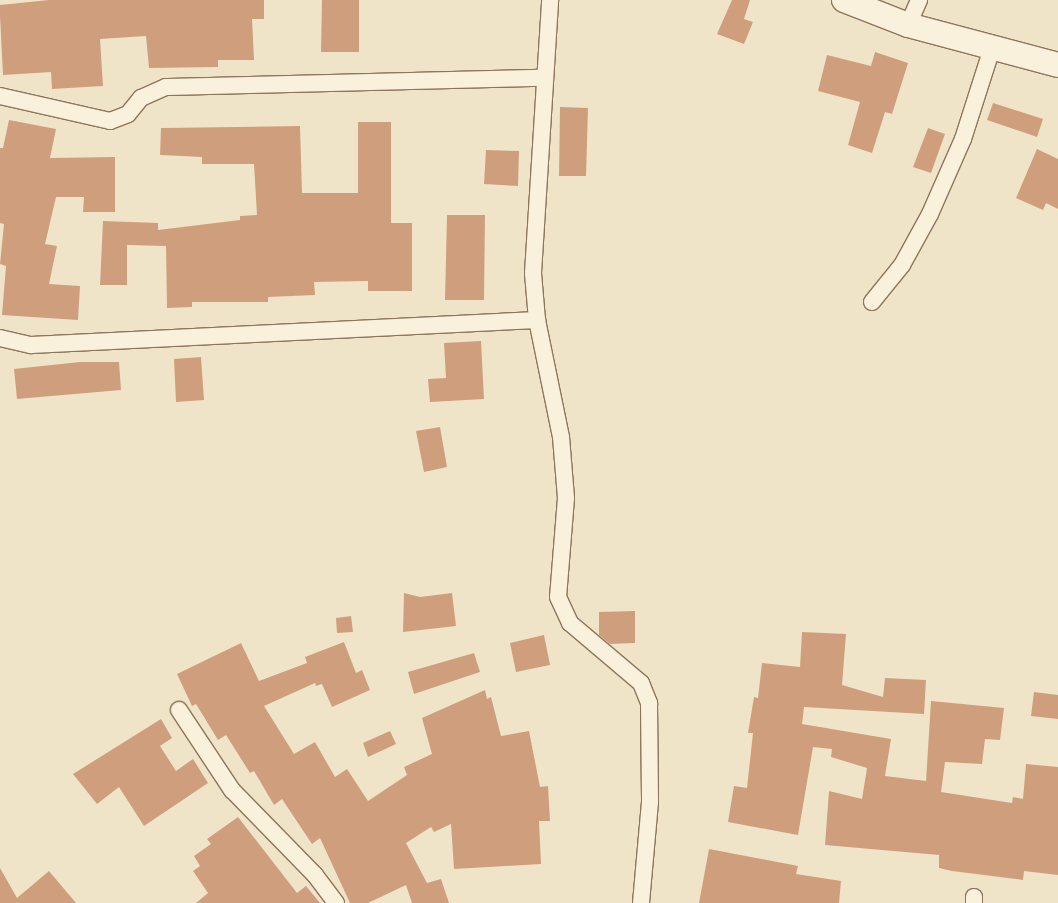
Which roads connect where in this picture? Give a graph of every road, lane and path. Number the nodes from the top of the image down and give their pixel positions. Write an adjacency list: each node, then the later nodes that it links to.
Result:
1 (550, 0): 7 (street)
2 (844, 0): 4 (main road)
3 (920, 0): 4 (street)
4 (908, 25): 5 (main road)
5 (992, 48): 6 (main road); 9 (street)
6 (1058, 65)
7 (544, 78): 8 (street); 10 (street)
8 (0, 96)
9 (872, 302)
10 (537, 320): 11 (street); 14 (street)
11 (0, 338)
12 (179, 710): 13 (street)
13 (336, 903)
14 (641, 903)

